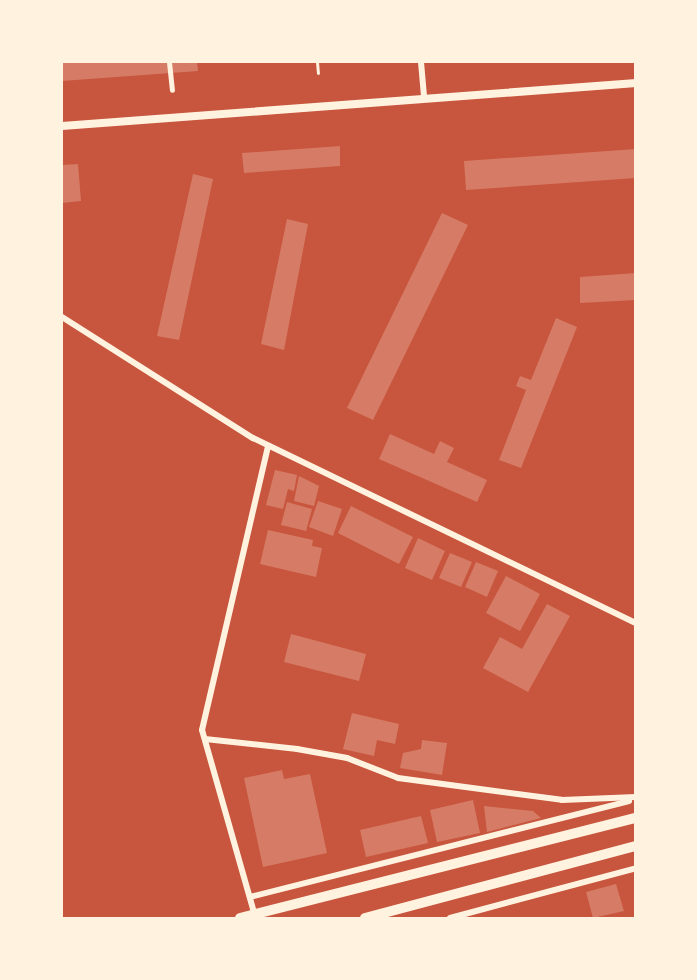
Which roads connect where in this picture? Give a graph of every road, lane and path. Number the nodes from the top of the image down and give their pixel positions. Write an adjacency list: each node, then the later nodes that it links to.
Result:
1 (169, 62): 6 (street)
2 (317, 62): 4 (path)
3 (421, 62): 7 (street)
4 (318, 73)
5 (636, 83): 7 (street)
6 (172, 90)
7 (424, 99): 8 (street)
8 (62, 126)
9 (62, 317): 10 (street)
10 (268, 446): 11 (street); 12 (street)
11 (636, 623)
12 (205, 739): 13 (street); 17 (street)
13 (636, 798): 17 (street)
14 (636, 818): 18 (main road)
15 (636, 846): 20 (main road)
16 (636, 868): 21 (street)
17 (250, 897): 18 (street)
18 (255, 917): 19 (main road)
19 (240, 918)
20 (365, 918)
21 (450, 918)

